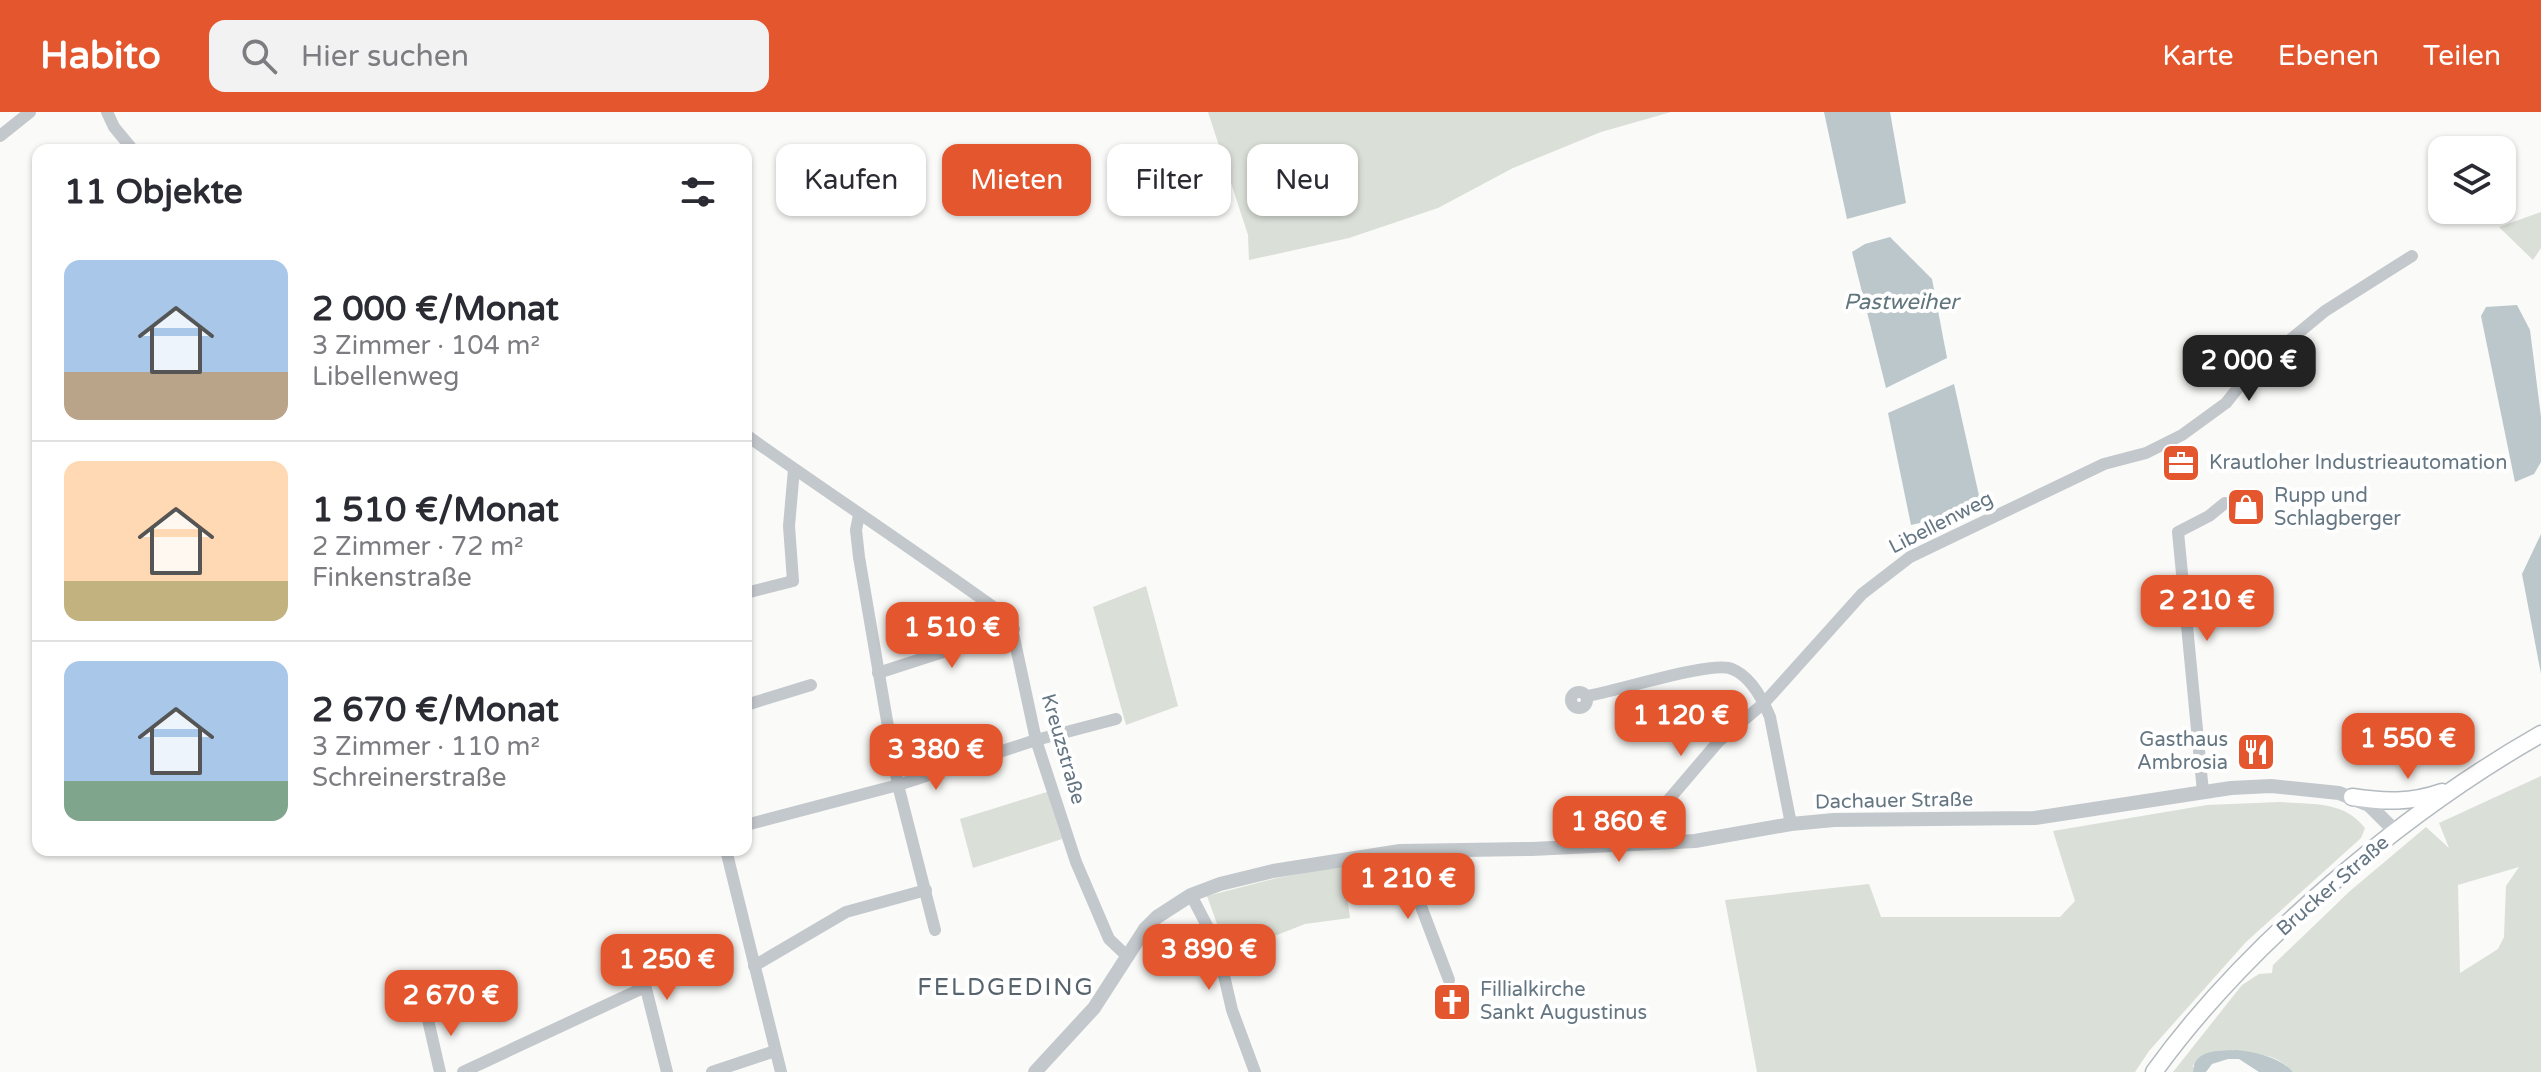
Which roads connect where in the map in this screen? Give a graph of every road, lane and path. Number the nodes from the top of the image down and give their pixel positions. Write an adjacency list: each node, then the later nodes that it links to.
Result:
1 (30, 112): 3 (street)
2 (107, 112): 4 (street)
3 (0, 136)
4 (128, 144)
5 (2412, 256): 16 (street, Libellenweg)
6 (752, 439): 7 (street)
7 (794, 469): 9 (street); 10 (street)
8 (2225, 503): 22 (street)
9 (859, 515): 11 (street); 12 (street)
10 (752, 591)
11 (1014, 629): 12 (street); 19 (street, Kreuzstraße)
12 (878, 673): 21 (street)
13 (811, 685): 15 (street)
14 (1587, 696): 16 (street)
15 (752, 703)
16 (1764, 703): 25 (street); 27 (street, Libellenweg)
17 (1116, 719): 19 (street)
18 (2541, 734): 20 (main road, Brucker Straße)
19 (1036, 740): 21 (street); 34 (street, Kreuzstraße)
20 (2466, 782): 23 (main road); 26 (main road, Brucker Straße)
21 (898, 785): 24 (street); 30 (street)
22 (2203, 792): 23 (street, Dachauer Straße); 25 (street, Dachauer Straße)
23 (2352, 797): 26 (street, Dachauer Straße)
24 (752, 823)
25 (1791, 824): 27 (street, Dachauer Straße)
26 (2396, 832): 47 (main road, Brucker Straße)
27 (1630, 845): 28 (street, Dachauer Straße)
28 (1400, 851): 31 (street, Dachauer Straße); 36 (street)
29 (727, 856): 35 (street)
30 (926, 890): 32 (street); 35 (street)
31 (1191, 895): 34 (street, Dachauer Straße); 46 (street)
32 (935, 930)
33 (634, 941): 37 (street)
34 (1128, 957): 45 (street, Dachauer Straße)
35 (754, 966): 39 (street)
36 (1449, 980)
37 (645, 987): 41 (street); 42 (street)
38 (426, 1011): 40 (street)
39 (775, 1051): 43 (street); 44 (street)
40 (440, 1072)
41 (463, 1072)
42 (667, 1072)
43 (712, 1072)
44 (781, 1072)
45 (1035, 1072)
46 (1255, 1072)
47 (2154, 1072)

